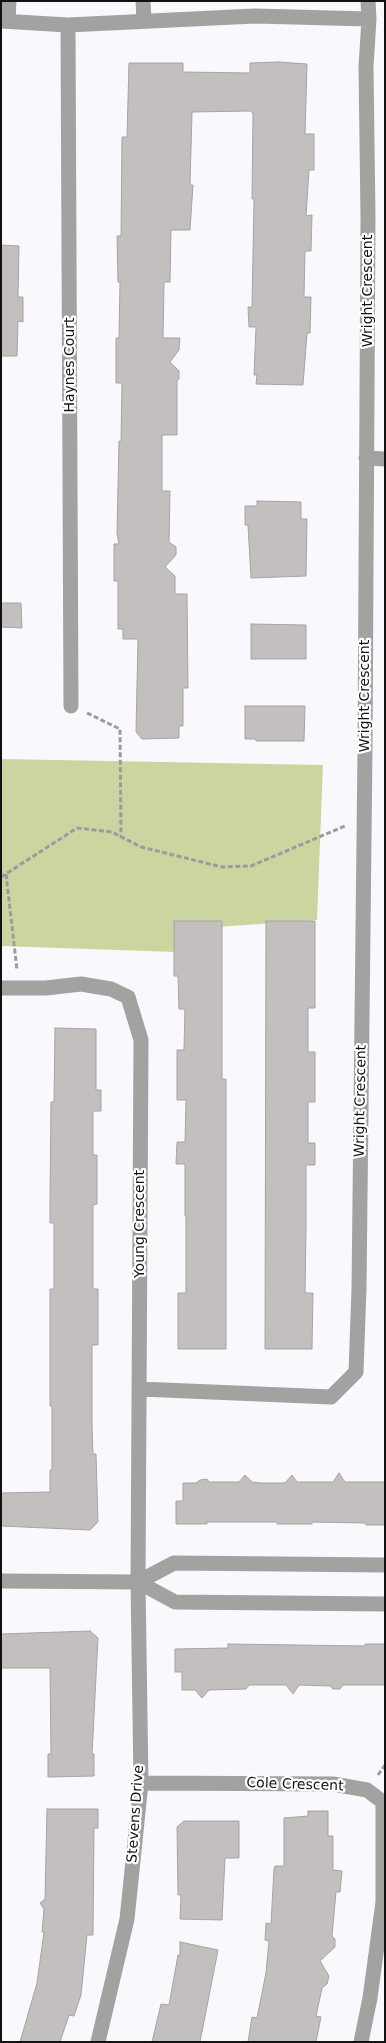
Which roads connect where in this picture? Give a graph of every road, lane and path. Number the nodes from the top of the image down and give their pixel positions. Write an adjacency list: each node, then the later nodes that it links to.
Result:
1 (9, 1): 5 (street)
2 (143, 1): 6 (street)
3 (368, 1): 4 (street, Wright Crescent)
4 (368, 19): 6 (street); 8 (street, Wright Crescent)
5 (5, 21): 7 (street)
6 (144, 21): 7 (street)
7 (68, 25): 10 (street, Haynes Court)
8 (366, 458): 9 (street); 11 (street, Wright Crescent)
9 (385, 458)
10 (72, 706): 12 (path)
11 (364, 818): 12 (path); 17 (street, Wright Crescent)
12 (121, 837): 13 (path)
13 (6, 874): 14 (path); 16 (path)
14 (1, 877)
15 (1, 988): 16 (street, Young Crescent)
16 (19, 988): 17 (street, Young Crescent)
17 (140, 1389): 20 (street, Young Crescent)
18 (385, 1565): 20 (street)
19 (1, 1581): 20 (street)
20 (138, 1582): 21 (street); 22 (street, Stevens Drive)
21 (385, 1604)
22 (141, 1783): 23 (street, Stevens Drive); 24 (street, Cole Crescent)
23 (98, 2042)
24 (361, 2042)

